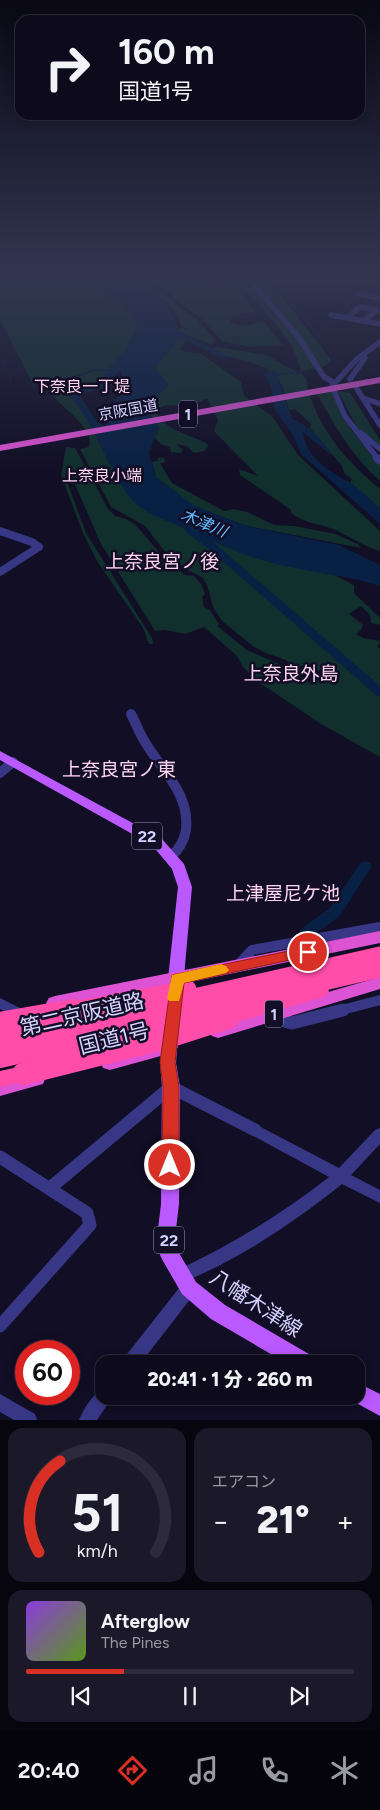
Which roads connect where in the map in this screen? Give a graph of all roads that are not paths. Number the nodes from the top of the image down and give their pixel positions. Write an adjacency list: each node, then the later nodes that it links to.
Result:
1 (301, 341): 6 (street)
2 (380, 342): 3 (street)
3 (367, 351): 4 (street); 6 (street)
4 (350, 379)
5 (380, 379): 6 (highway, 京阪国道 / 1)
6 (330, 386): 11 (street); 12 (highway, 京阪国道 / 1)
7 (357, 389): 8 (street)
8 (363, 398): 9 (street); 10 (street)
9 (380, 404)
10 (380, 425)
11 (354, 430): 13 (street); 14 (street)
12 (0, 446)
13 (380, 448)
14 (380, 461)
15 (0, 531): 16 (street)
16 (0, 572)
17 (132, 714): 20 (street)
18 (6, 758): 19 (street); 20 (main road, 八幡木津線 / 22)
19 (0, 773)
20 (171, 856): 27 (main road, 八幡木津線 / 22)
21 (380, 927): 24 (street)
22 (380, 937): 24 (highway)
23 (380, 953): 29 (highway, bridge); 31 (highway, 第二京阪道路, bridge)
24 (237, 966): 27 (highway)
25 (380, 971): 33 (highway, 第二京阪道路, bridge); 34 (highway, bridge)
26 (380, 983): 30 (highway, 国道1号 / 1)
27 (176, 984): 29 (highway); 32 (main road, 八幡木津線 / 22, bridge)
28 (380, 1000): 30 (street)
29 (4, 1013)
30 (267, 1016): 32 (highway, 国道1号 / 1)
31 (0, 1041)
32 (169, 1043): 35 (main road, 八幡木津線 / 22); 36 (highway, 国道1号 / 1)
33 (0, 1057)
34 (0, 1079)
35 (171, 1087): 37 (street); 41 (street); 43 (main road, 八幡木津線 / 22)
36 (0, 1088)
37 (255, 1130): 40 (street)
38 (380, 1134): 40 (street)
39 (1, 1159): 41 (street)
40 (340, 1177): 42 (street); 43 (street)
41 (50, 1188): 44 (street)
42 (380, 1197)
43 (184, 1282): 45 (street); 46 (main road, 八幡木津線 / 22)
44 (0, 1326)
45 (136, 1355)
46 (292, 1355)
47 (365, 1397): 50 (main road)
48 (0, 1402): 51 (street)
49 (98, 1405): 52 (street)
50 (380, 1406)
51 (29, 1420)
52 (87, 1420)

